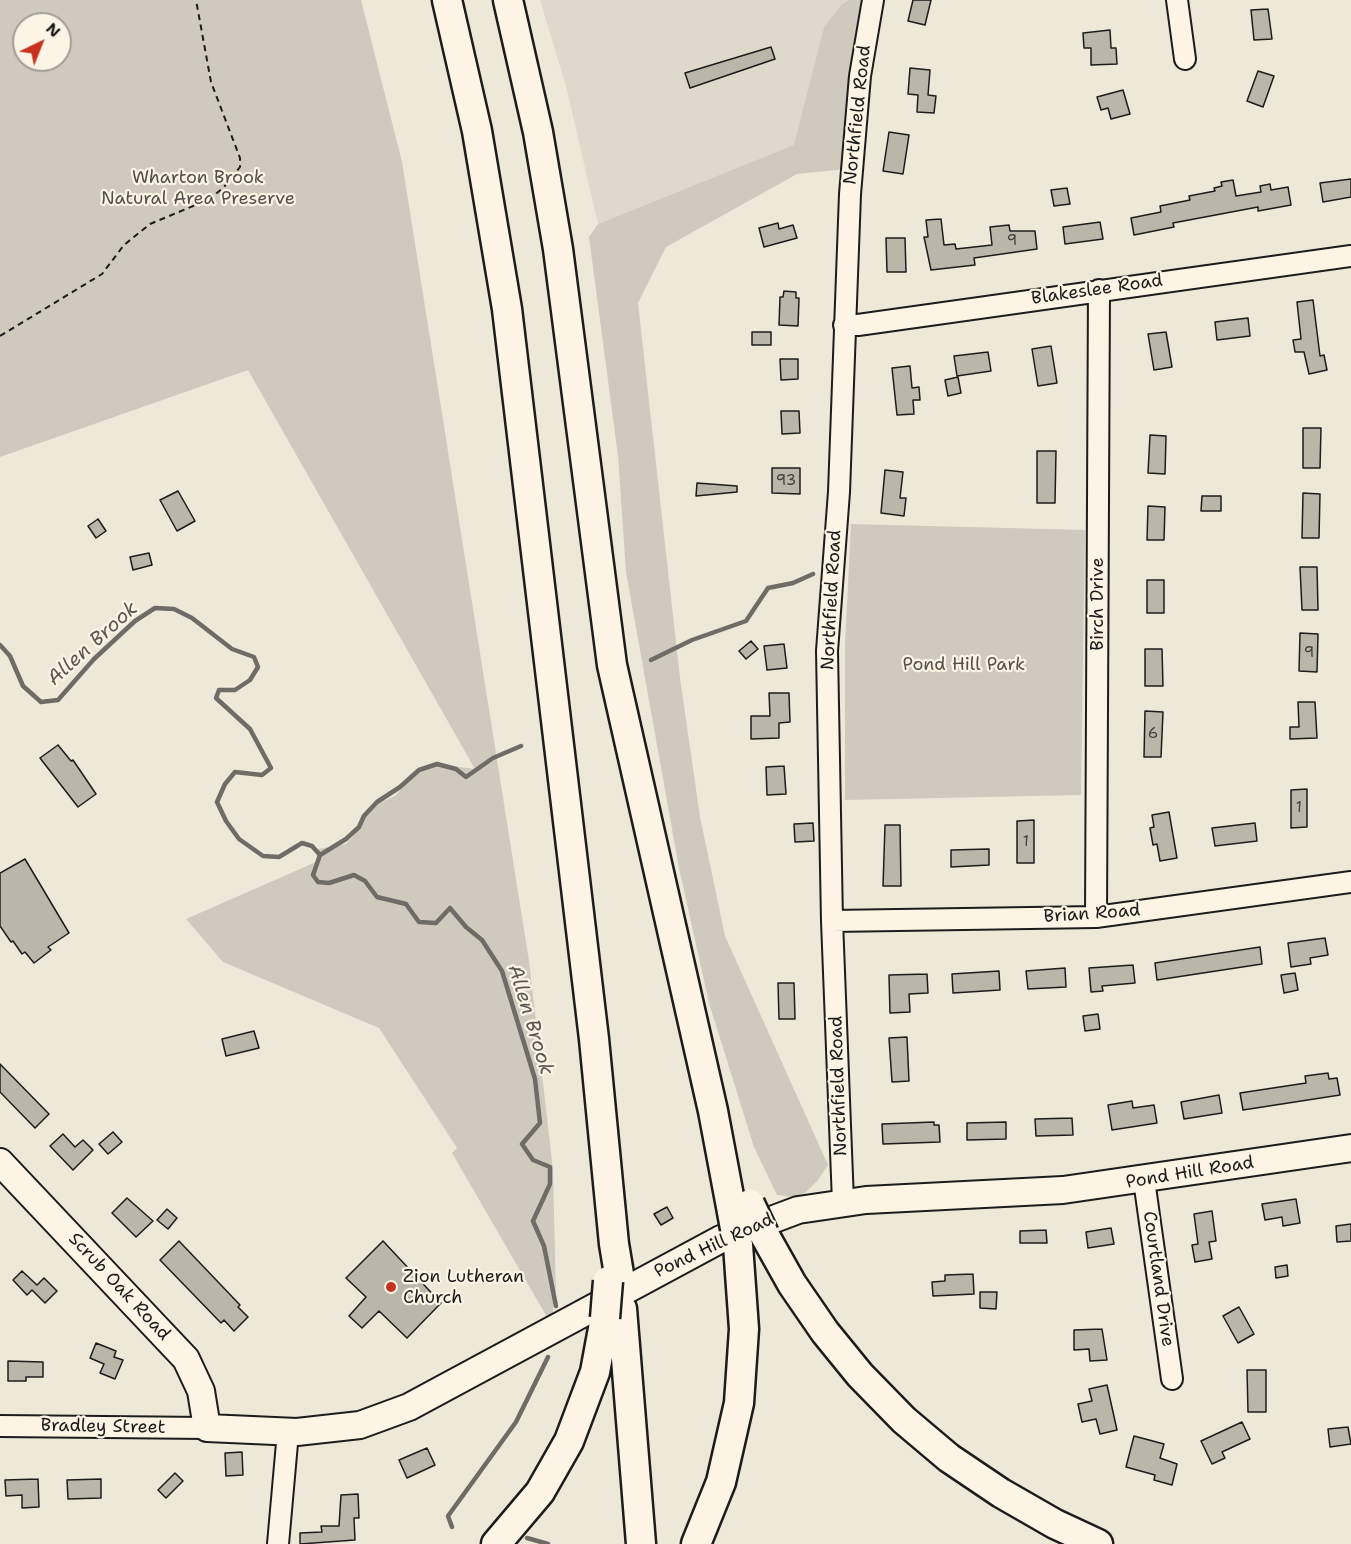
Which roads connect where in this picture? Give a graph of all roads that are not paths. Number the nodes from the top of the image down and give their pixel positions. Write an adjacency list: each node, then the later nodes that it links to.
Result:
1 (447, 0): 17 (highway, bridge)
2 (508, 0): 16 (highway)
3 (873, 0): 8 (street, Northfield Road)
4 (1177, 0): 5 (street)
5 (1185, 59)
6 (1351, 256): 7 (street, Blakeslee Road)
7 (1099, 290): 8 (street, Blakeslee Road); 10 (street, Birch Drive)
8 (844, 325): 11 (street, Northfield Road)
9 (1351, 882): 10 (street, Brian Road)
10 (1096, 917): 11 (street, Brian Road)
11 (832, 921): 15 (street, Northfield Road)
12 (1351, 1148): 14 (main road, Pond Hill Road)
13 (0, 1162): 20 (main road, Scrub Oak Road)
14 (1144, 1180): 15 (main road, Pond Hill Road); 18 (street, Courtland Drive)
15 (843, 1202): 21 (main road, Pond Hill Road)
16 (741, 1208): 25 (highway, bridge); 26 (highway, bridge)
17 (614, 1314): 23 (highway); 24 (highway)
18 (1172, 1379)
19 (0, 1426): 20 (street, Bradley Street)
20 (207, 1428): 21 (main road, Pond Hill Road)
21 (288, 1432): 22 (street)
22 (278, 1544)
23 (496, 1544)
24 (641, 1544)
25 (696, 1544)
26 (1098, 1544)

